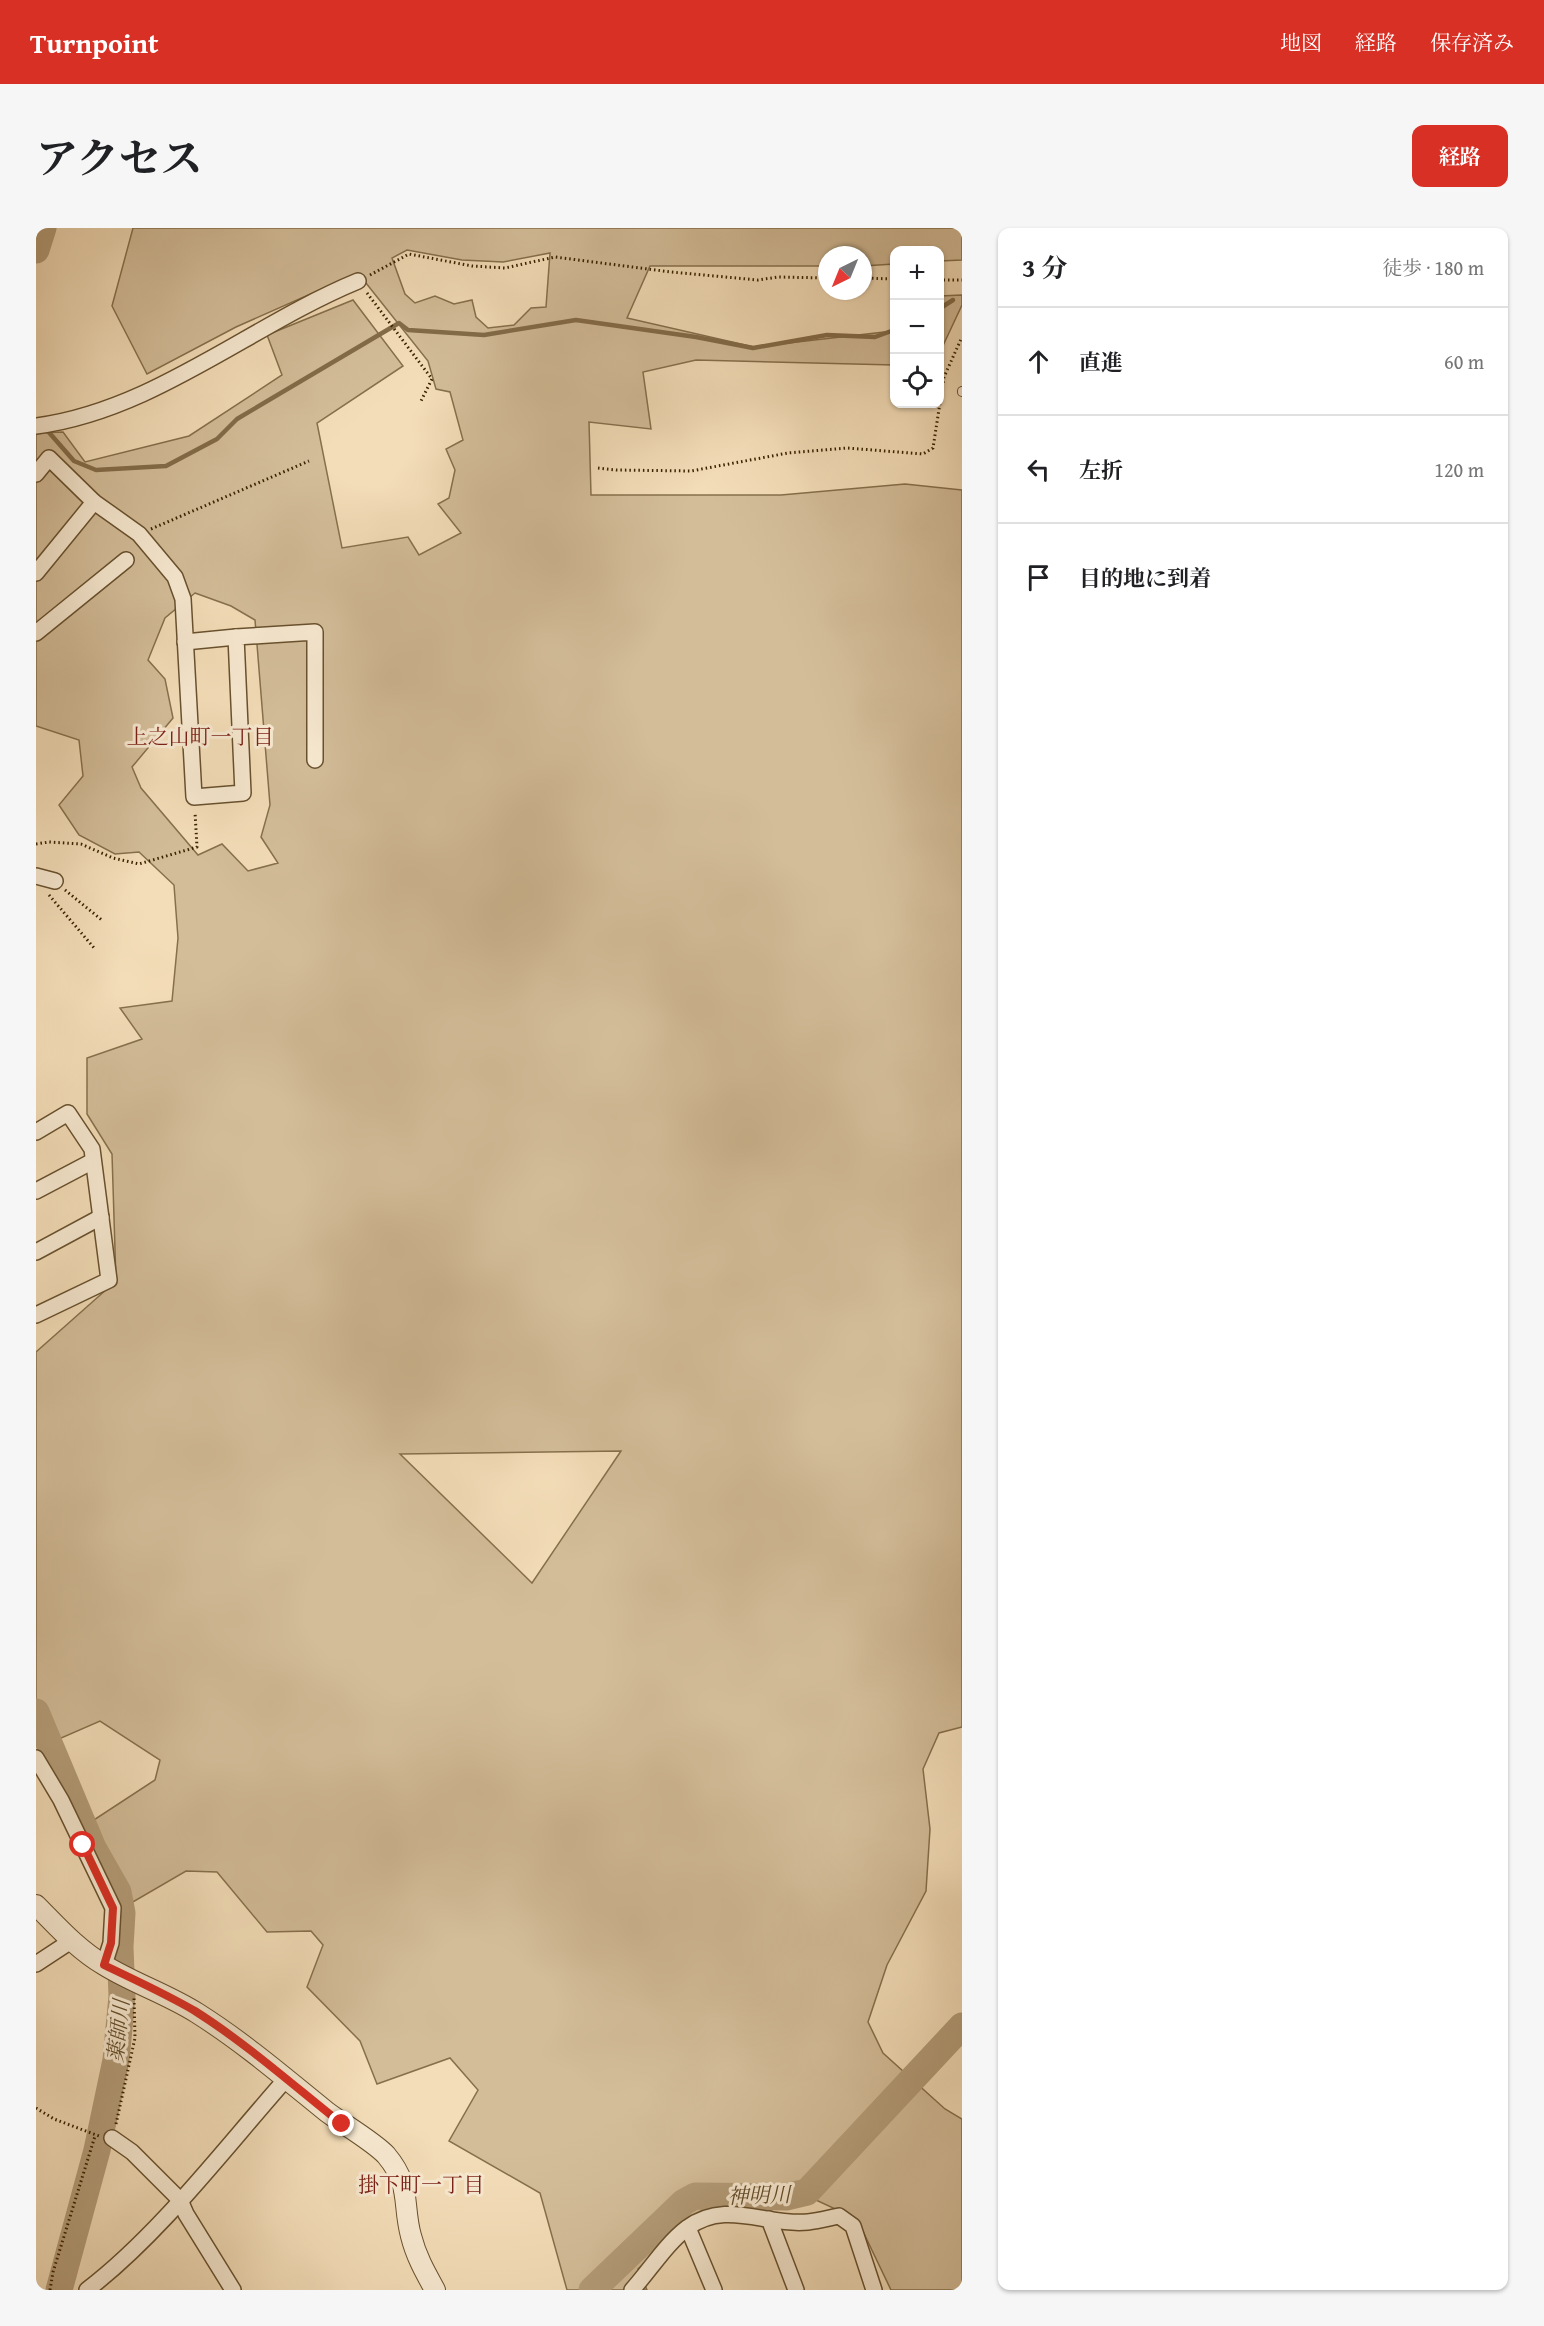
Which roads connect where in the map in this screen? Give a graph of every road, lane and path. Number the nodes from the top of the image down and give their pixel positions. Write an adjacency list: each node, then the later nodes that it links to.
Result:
1 (818, 278): 6 (path)
2 (872, 278): 3 (path)
3 (890, 279)
4 (944, 280): 5 (path)
5 (962, 280)
6 (358, 281): 8 (path); 9 (street)
7 (962, 337): 11 (path)
8 (421, 401)
9 (36, 426)
10 (309, 461): 14 (path)
11 (598, 468)
12 (36, 474): 13 (street)
13 (94, 502): 14 (street); 16 (street)
14 (139, 534): 19 (street)
15 (126, 560): 17 (street)
16 (36, 573)
17 (36, 633)
18 (236, 637): 19 (street); 20 (street); 21 (street)
19 (185, 642): 21 (street)
20 (315, 760)
21 (194, 797): 22 (path)
22 (36, 844)
23 (45, 882): 24 (path); 25 (path)
24 (103, 921)
25 (95, 950)
26 (36, 1131): 27 (street)
27 (93, 1161): 28 (street); 29 (street)
28 (36, 1191)
29 (101, 1217): 30 (street); 31 (street)
30 (36, 1252)
31 (36, 1315)
32 (36, 1758): 36 (street)
33 (36, 1905): 34 (street)
34 (71, 1941): 35 (street); 36 (street)
35 (36, 1964)
36 (104, 1965): 37 (street)
37 (136, 1981): 38 (street); 40 (path)
38 (286, 2079): 41 (street); 47 (street)
39 (38, 2109): 44 (path)
40 (112, 2138): 41 (street)
41 (180, 2200): 45 (street); 46 (street)
42 (769, 2219): 43 (street); 50 (street); 51 (street)
43 (688, 2228): 48 (street); 49 (street)
44 (50, 2290)
45 (87, 2290)
46 (233, 2290)
47 (435, 2290)
48 (632, 2290)
49 (714, 2290)
50 (795, 2290)
51 (874, 2290)

